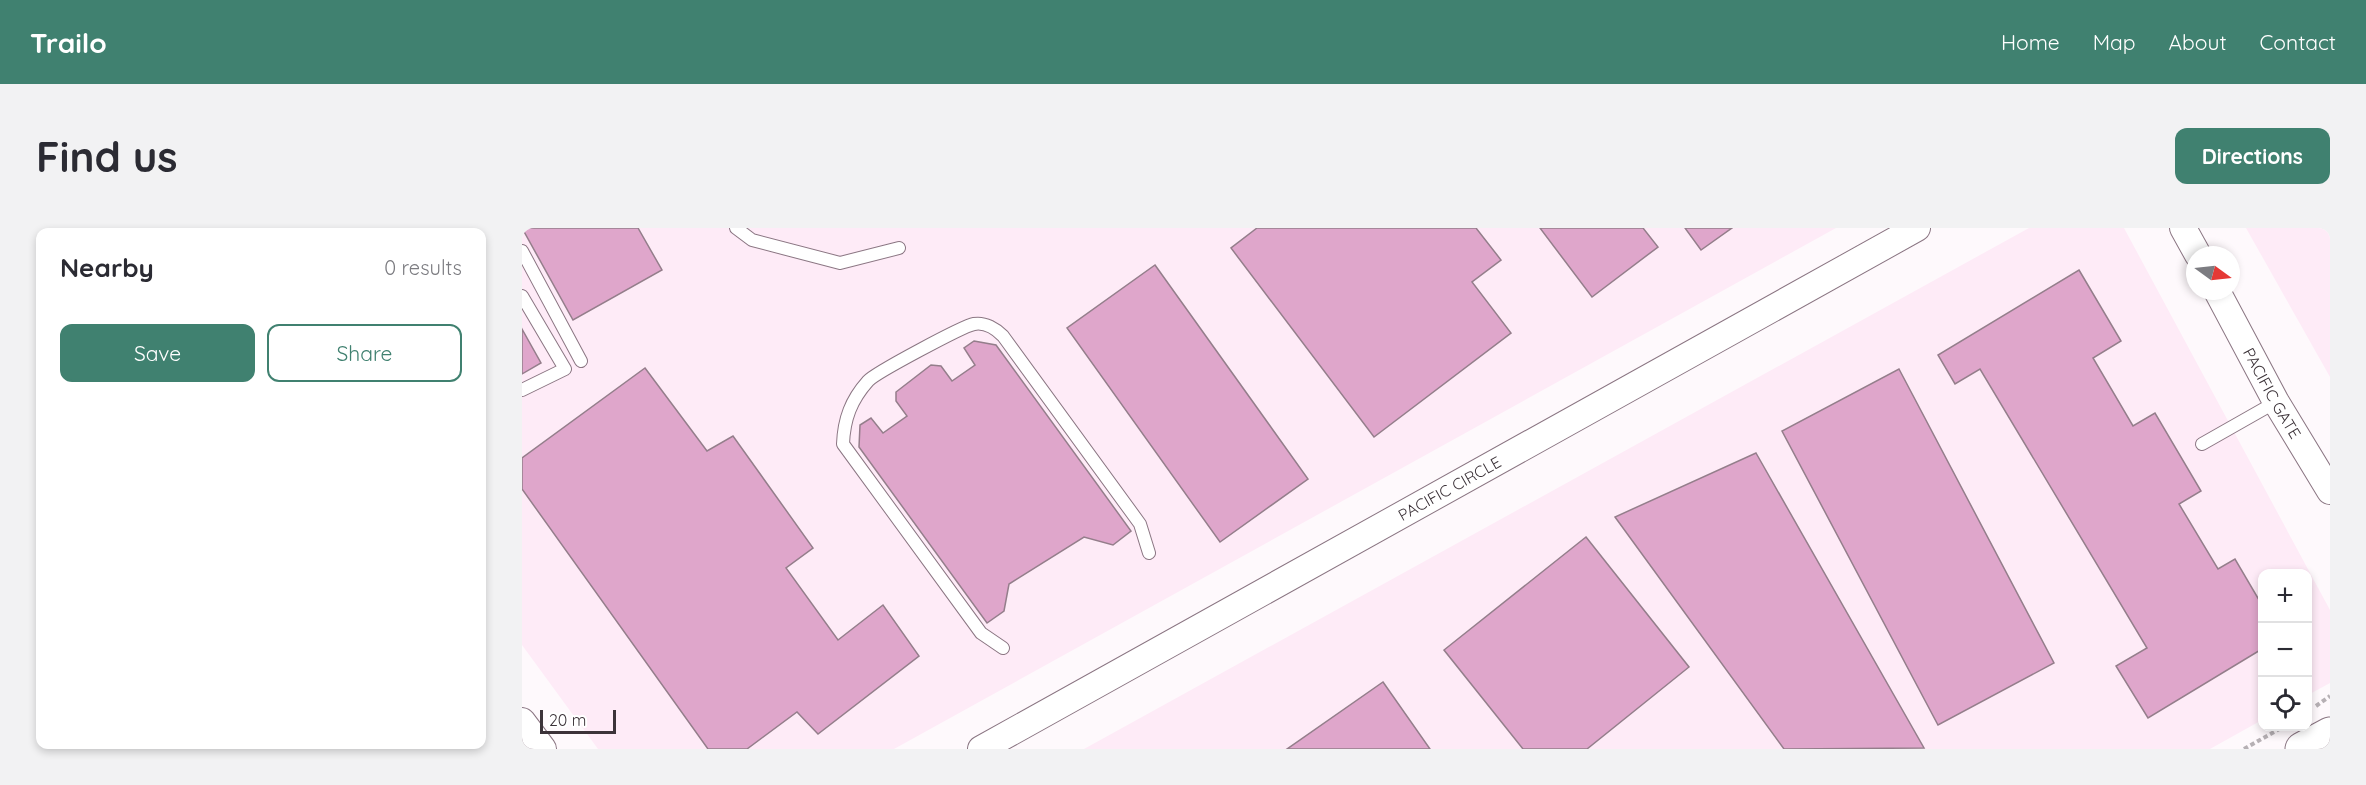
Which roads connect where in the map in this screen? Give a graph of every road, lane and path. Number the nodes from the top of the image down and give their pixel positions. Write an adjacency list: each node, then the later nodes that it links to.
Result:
1 (736, 228): 5 (lane)
2 (1917, 228): 20 (street, PACIFIC CIRCLE)
3 (2183, 228): 4 (street)
4 (2193, 246)
5 (898, 248)
6 (522, 251): 9 (lane)
7 (522, 296): 10 (lane)
8 (2222, 300): 11 (street, PACIFIC GATE)
9 (581, 361)
10 (522, 390)
11 (2276, 402): 12 (lane); 13 (street, PACIFIC GATE)
12 (2202, 444)
13 (2330, 491)
14 (1149, 553): 15 (lane)
15 (1003, 648)
16 (522, 721): 19 (street)
17 (2275, 731): 21 (path)
18 (2330, 734): 22 (main road)
19 (543, 749)
20 (981, 749)
21 (2244, 749)
22 (2302, 749)

